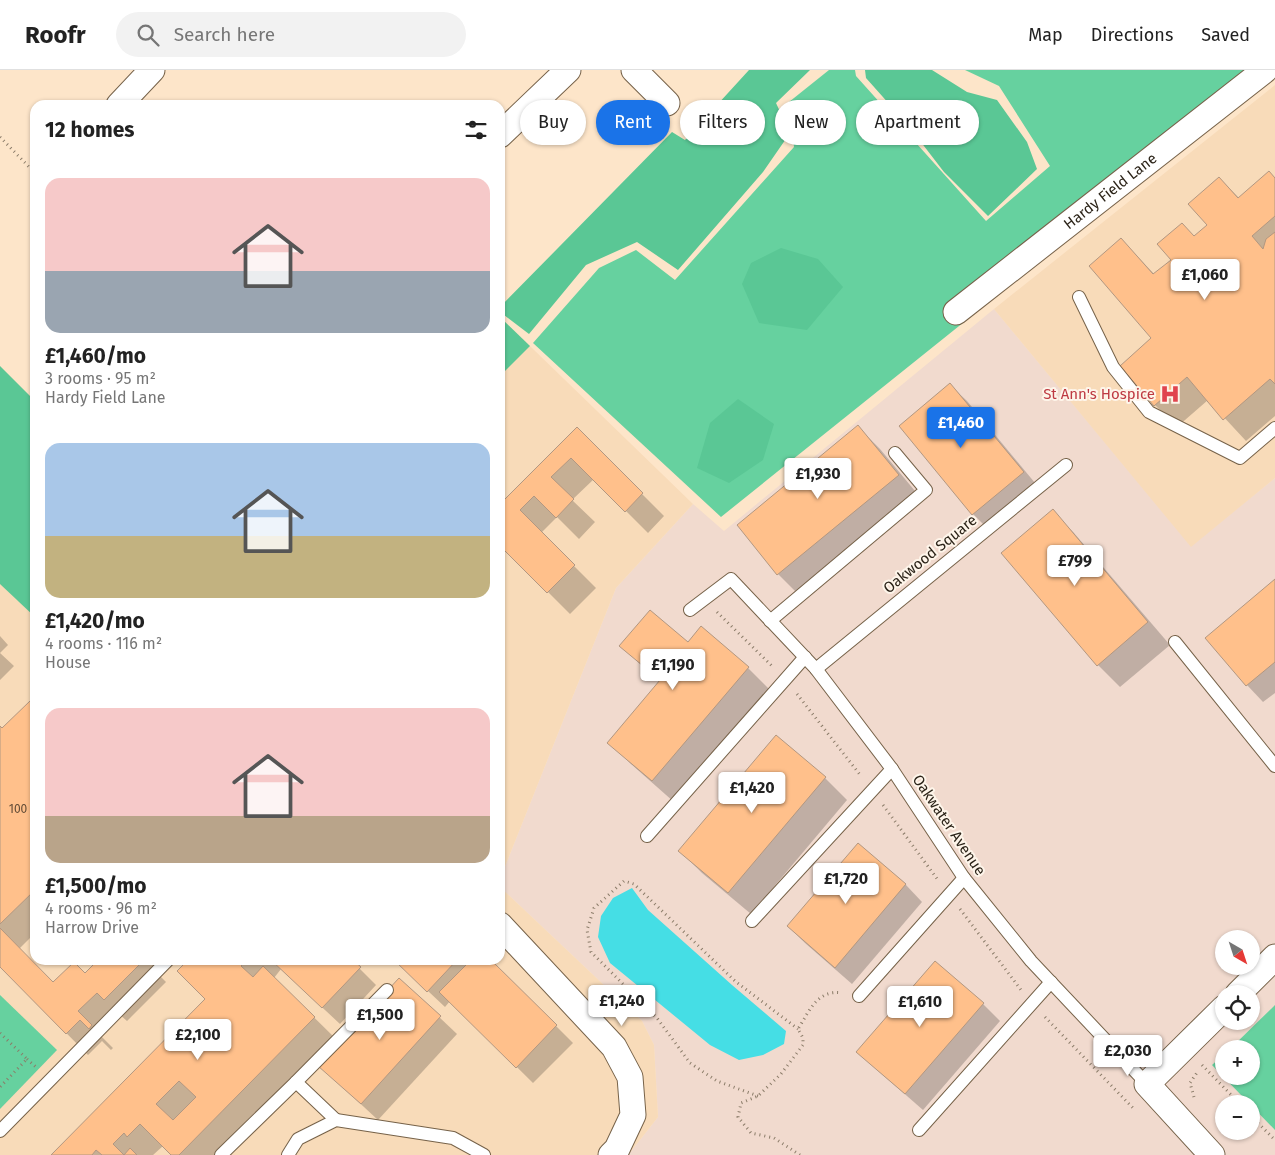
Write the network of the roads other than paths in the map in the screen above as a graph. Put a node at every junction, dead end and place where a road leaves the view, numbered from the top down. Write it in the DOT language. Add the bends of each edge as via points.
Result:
graph roads {
  1 [pos="152,70"];
  2 [pos="568,70"];
  3 [pos="634,70"];
  4 [pos="1265,70"];
  5 [pos="124,100"];
  6 [pos="664,100"];
  7 [pos="505,130"];
  8 [pos="1080,297"];
  9 [pos="956,312"];
  10 [pos="1275,428"];
  11 [pos="895,453"];
  12 [pos="1066,464"];
  13 [pos="690,610"];
  14 [pos="770,621"];
  15 [pos="1175,642"];
  16 [pos="805,658"];
  17 [pos="816,669"];
  18 [pos="1275,766"];
  19 [pos="892,770"];
  20 [pos="647,836"];
  21 [pos="964,878"];
  22 [pos="752,921"];
  23 [pos="505,930"];
  24 [pos="1275,957"];
  25 [pos="163,965"];
  26 [pos="1051,982"];
  27 [pos="1247,985"];
  28 [pos="388,990"];
  29 [pos="860,996"];
  30 [pos="1215,1017"];
  31 [pos="296,1082"];
  32 [pos="1147,1084"];
  33 [pos="336,1120"];
  34 [pos="919,1130"];
  35 [pos="0,1131"];
  36 [pos="221,1155"];
  37 [pos="288,1155"];
  38 [pos="484,1155"];
  39 [pos="611,1155"];
  40 [pos="1212,1155"];
  1 -- 5 [label="street"];
  2 -- 7 [label="street"];
  3 -- 6 [label="street"];
  4 -- 9 [label="street, Hardy Field Lane"];
  8 -- 10 [label="lane" via="1113,367 1149,412 1240,458"];
  11 -- 14 [label="lane" via="926,490"];
  12 -- 17 [label="lane, Oakwood Square"];
  13 -- 14 [label="lane, Oakwater Avenue" via="731,579"];
  14 -- 16 [label="lane, Oakwater Avenue"];
  15 -- 18 [label="lane"];
  16 -- 17 [label="lane, Oakwater Avenue"];
  16 -- 20 [label="lane"];
  17 -- 19 [label="lane, Oakwater Avenue"];
  19 -- 21 [label="lane, Oakwater Avenue"];
  19 -- 22 [label="lane"];
  21 -- 26 [label="lane, Oakwater Avenue"];
  21 -- 29 [label="lane"];
  23 -- 39 [label="street" via="614,1047 630,1078 633,1115"];
  24 -- 27 [label="street"];
  25 -- 35 [label="lane"];
  26 -- 32 [label="lane, Oakwater Avenue"];
  26 -- 34 [label="lane"];
  28 -- 31 [label="lane"];
  30 -- 32 [label="street"];
  31 -- 33 [label="lane"];
  31 -- 36 [label="lane"];
  32 -- 40 [label="street"];
  33 -- 37 [label="lane" via="298,1139"];
  33 -- 38 [label="lane" via="454,1138"];
}
